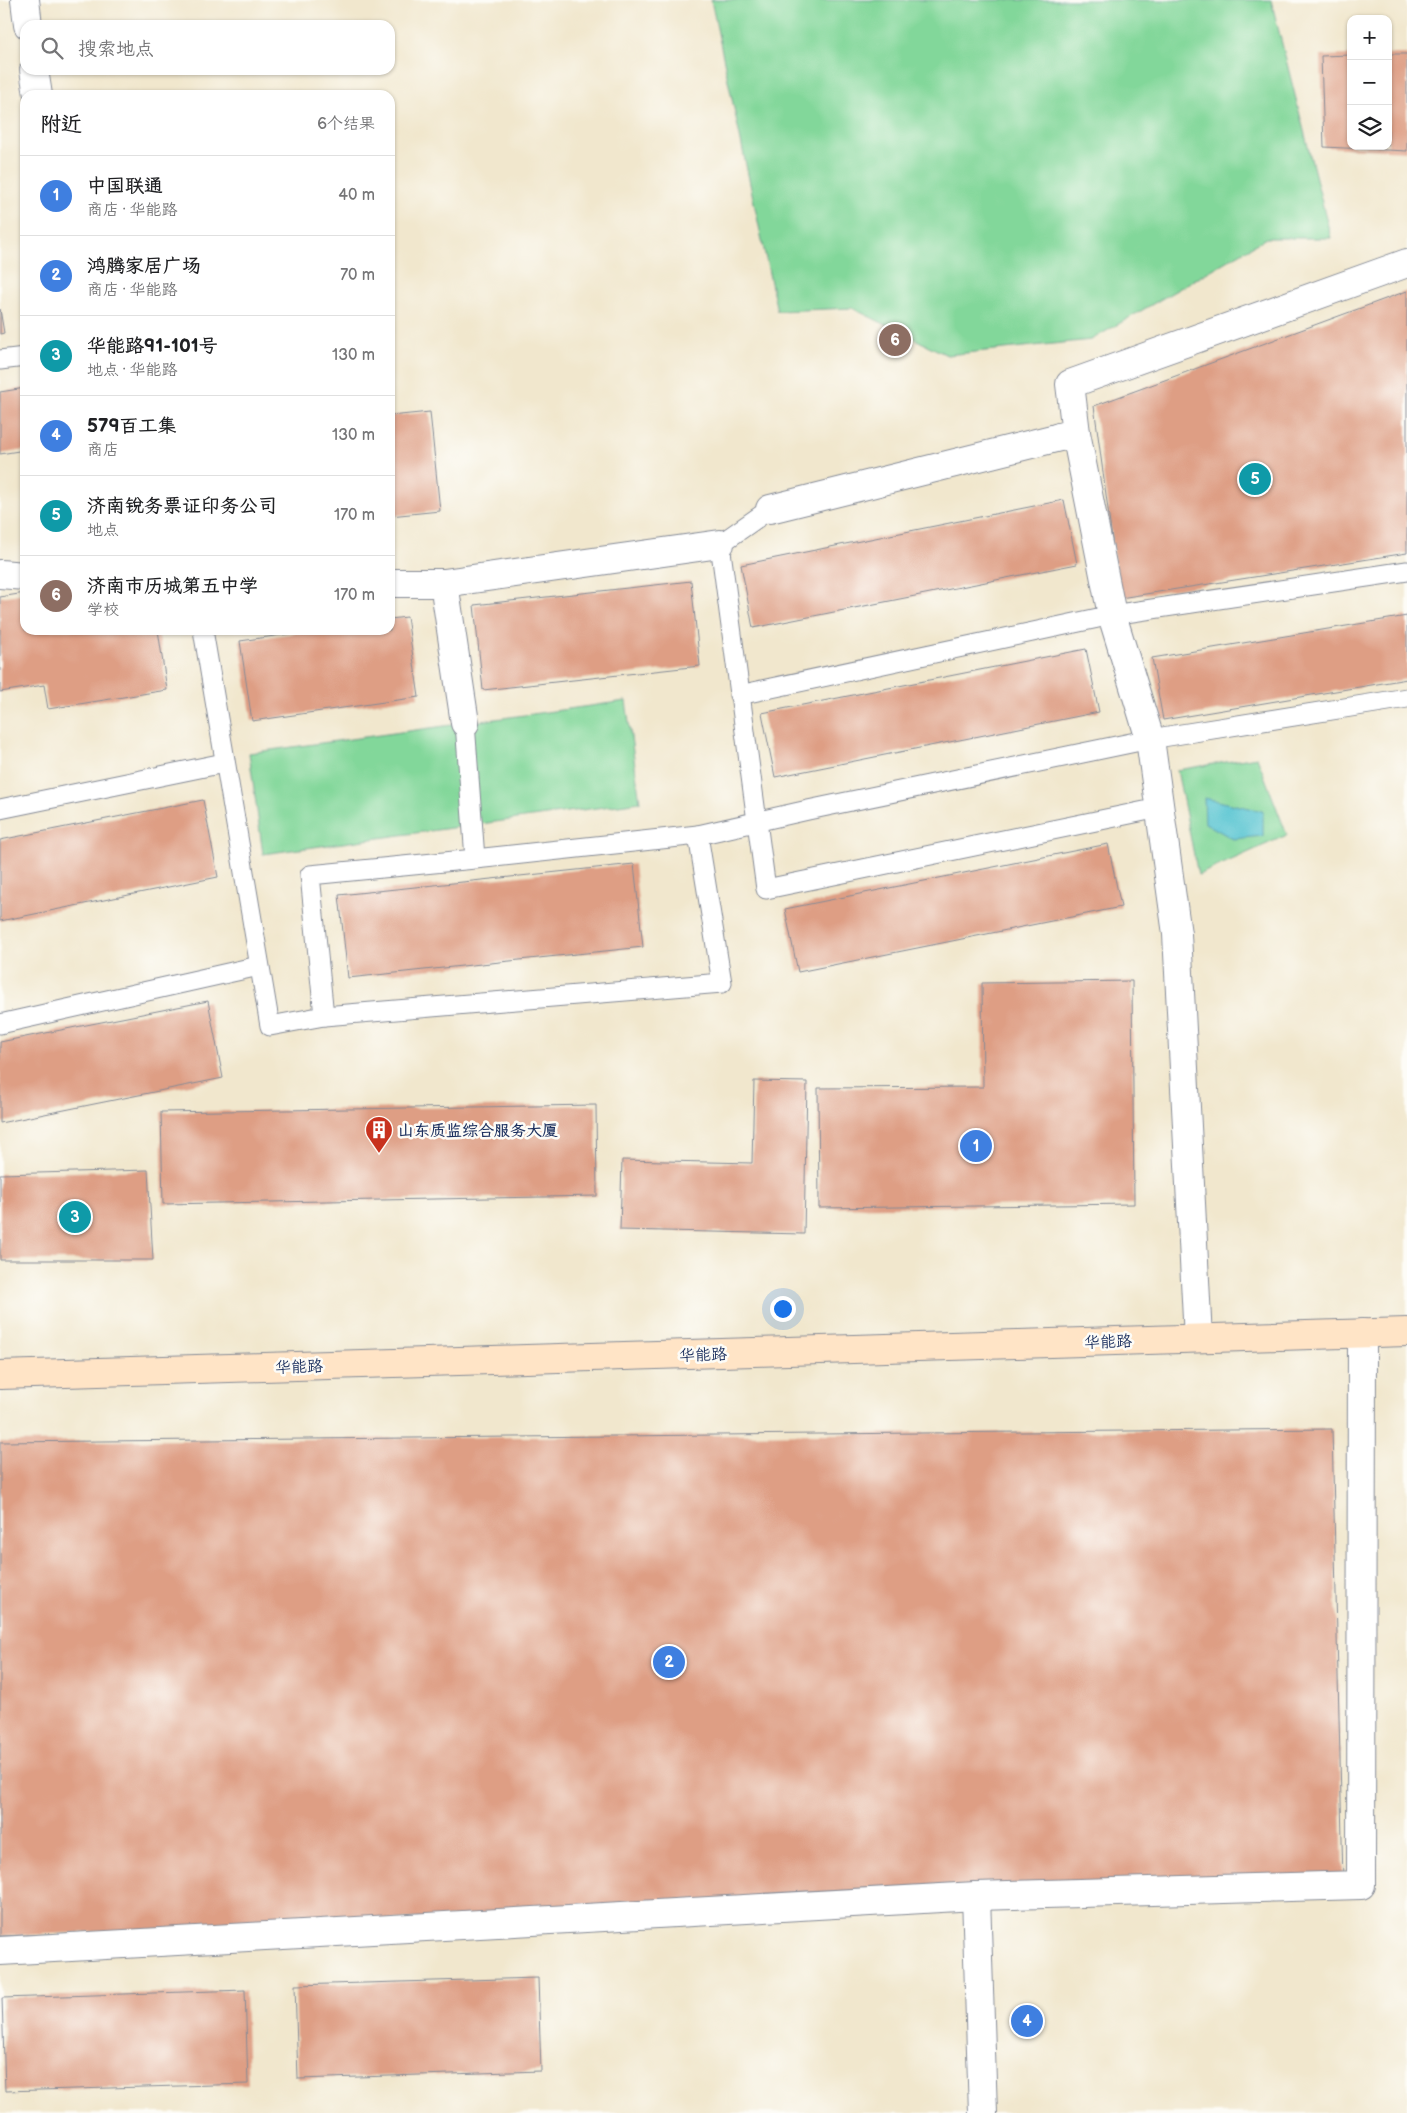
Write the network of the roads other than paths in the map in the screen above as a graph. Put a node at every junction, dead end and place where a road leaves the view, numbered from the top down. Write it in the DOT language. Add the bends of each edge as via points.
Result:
graph roads {
  1 [pos="25,0"];
  2 [pos="27,20"];
  3 [pos="35,75"];
  4 [pos="37,90"];
  5 [pos="1407,263"];
  6 [pos="20,358"];
  7 [pos="0,360"];
  8 [pos="1076,433"];
  9 [pos="770,509"];
  10 [pos="720,544"];
  11 [pos="1407,571"];
  12 [pos="0,574"];
  13 [pos="20,576"];
  14 [pos="395,583"];
  15 [pos="444,583"];
  16 [pos="1112,615"];
  17 [pos="204,635"];
  18 [pos="739,695"];
  19 [pos="1407,698"];
  20 [pos="465,724"];
  21 [pos="1150,739"];
  22 [pos="224,763"];
  23 [pos="0,808"];
  24 [pos="1159,808"];
  25 [pos="698,835"];
  26 [pos="474,859"];
  27 [pos="259,966"];
  28 [pos="324,1016"];
  29 [pos="0,1024"];
  30 [pos="1407,1332"];
  31 [pos="1362,1333"];
  32 [pos="1198,1338"];
  33 [pos="0,1375"];
  34 [pos="976,1896"];
  35 [pos="0,1951"];
  36 [pos="983,2113"];
  1 -- 2 [label="street"];
  3 -- 4 [label="street"];
  5 -- 8 [label="street" via="1070,384"];
  6 -- 7 [label="lane"];
  8 -- 9 [label="street"];
  8 -- 16 [label="street"];
  9 -- 10 [label="lane"];
  10 -- 15 [label="street"];
  10 -- 18 [label="lane"];
  11 -- 16 [label="lane"];
  12 -- 13 [label="street"];
  14 -- 15 [label="street"];
  15 -- 20 [label="street"];
  16 -- 18 [label="lane"];
  16 -- 21 [label="street"];
  17 -- 22 [label="lane"];
  18 -- 24 [label="lane" via="766,889"];
  19 -- 21 [label="lane"];
  20 -- 26 [label="lane"];
  21 -- 24 [label="street"];
  21 -- 25 [label="lane"];
  22 -- 23 [label="lane"];
  22 -- 27 [label="lane"];
  24 -- 32 [label="street" via="1177,934"];
  25 -- 26 [label="lane"];
  25 -- 28 [label="lane" via="722,983"];
  26 -- 28 [label="lane" via="310,875"];
  27 -- 28 [label="lane" via="270,1026"];
  27 -- 29 [label="lane"];
  30 -- 31 [label="street, 华能路"];
  31 -- 32 [label="street, 华能路"];
  31 -- 34 [label="street" via="1361,1885"];
  32 -- 33 [label="street, 华能路"];
  34 -- 35 [label="street"];
  34 -- 36 [label="street"];
}
